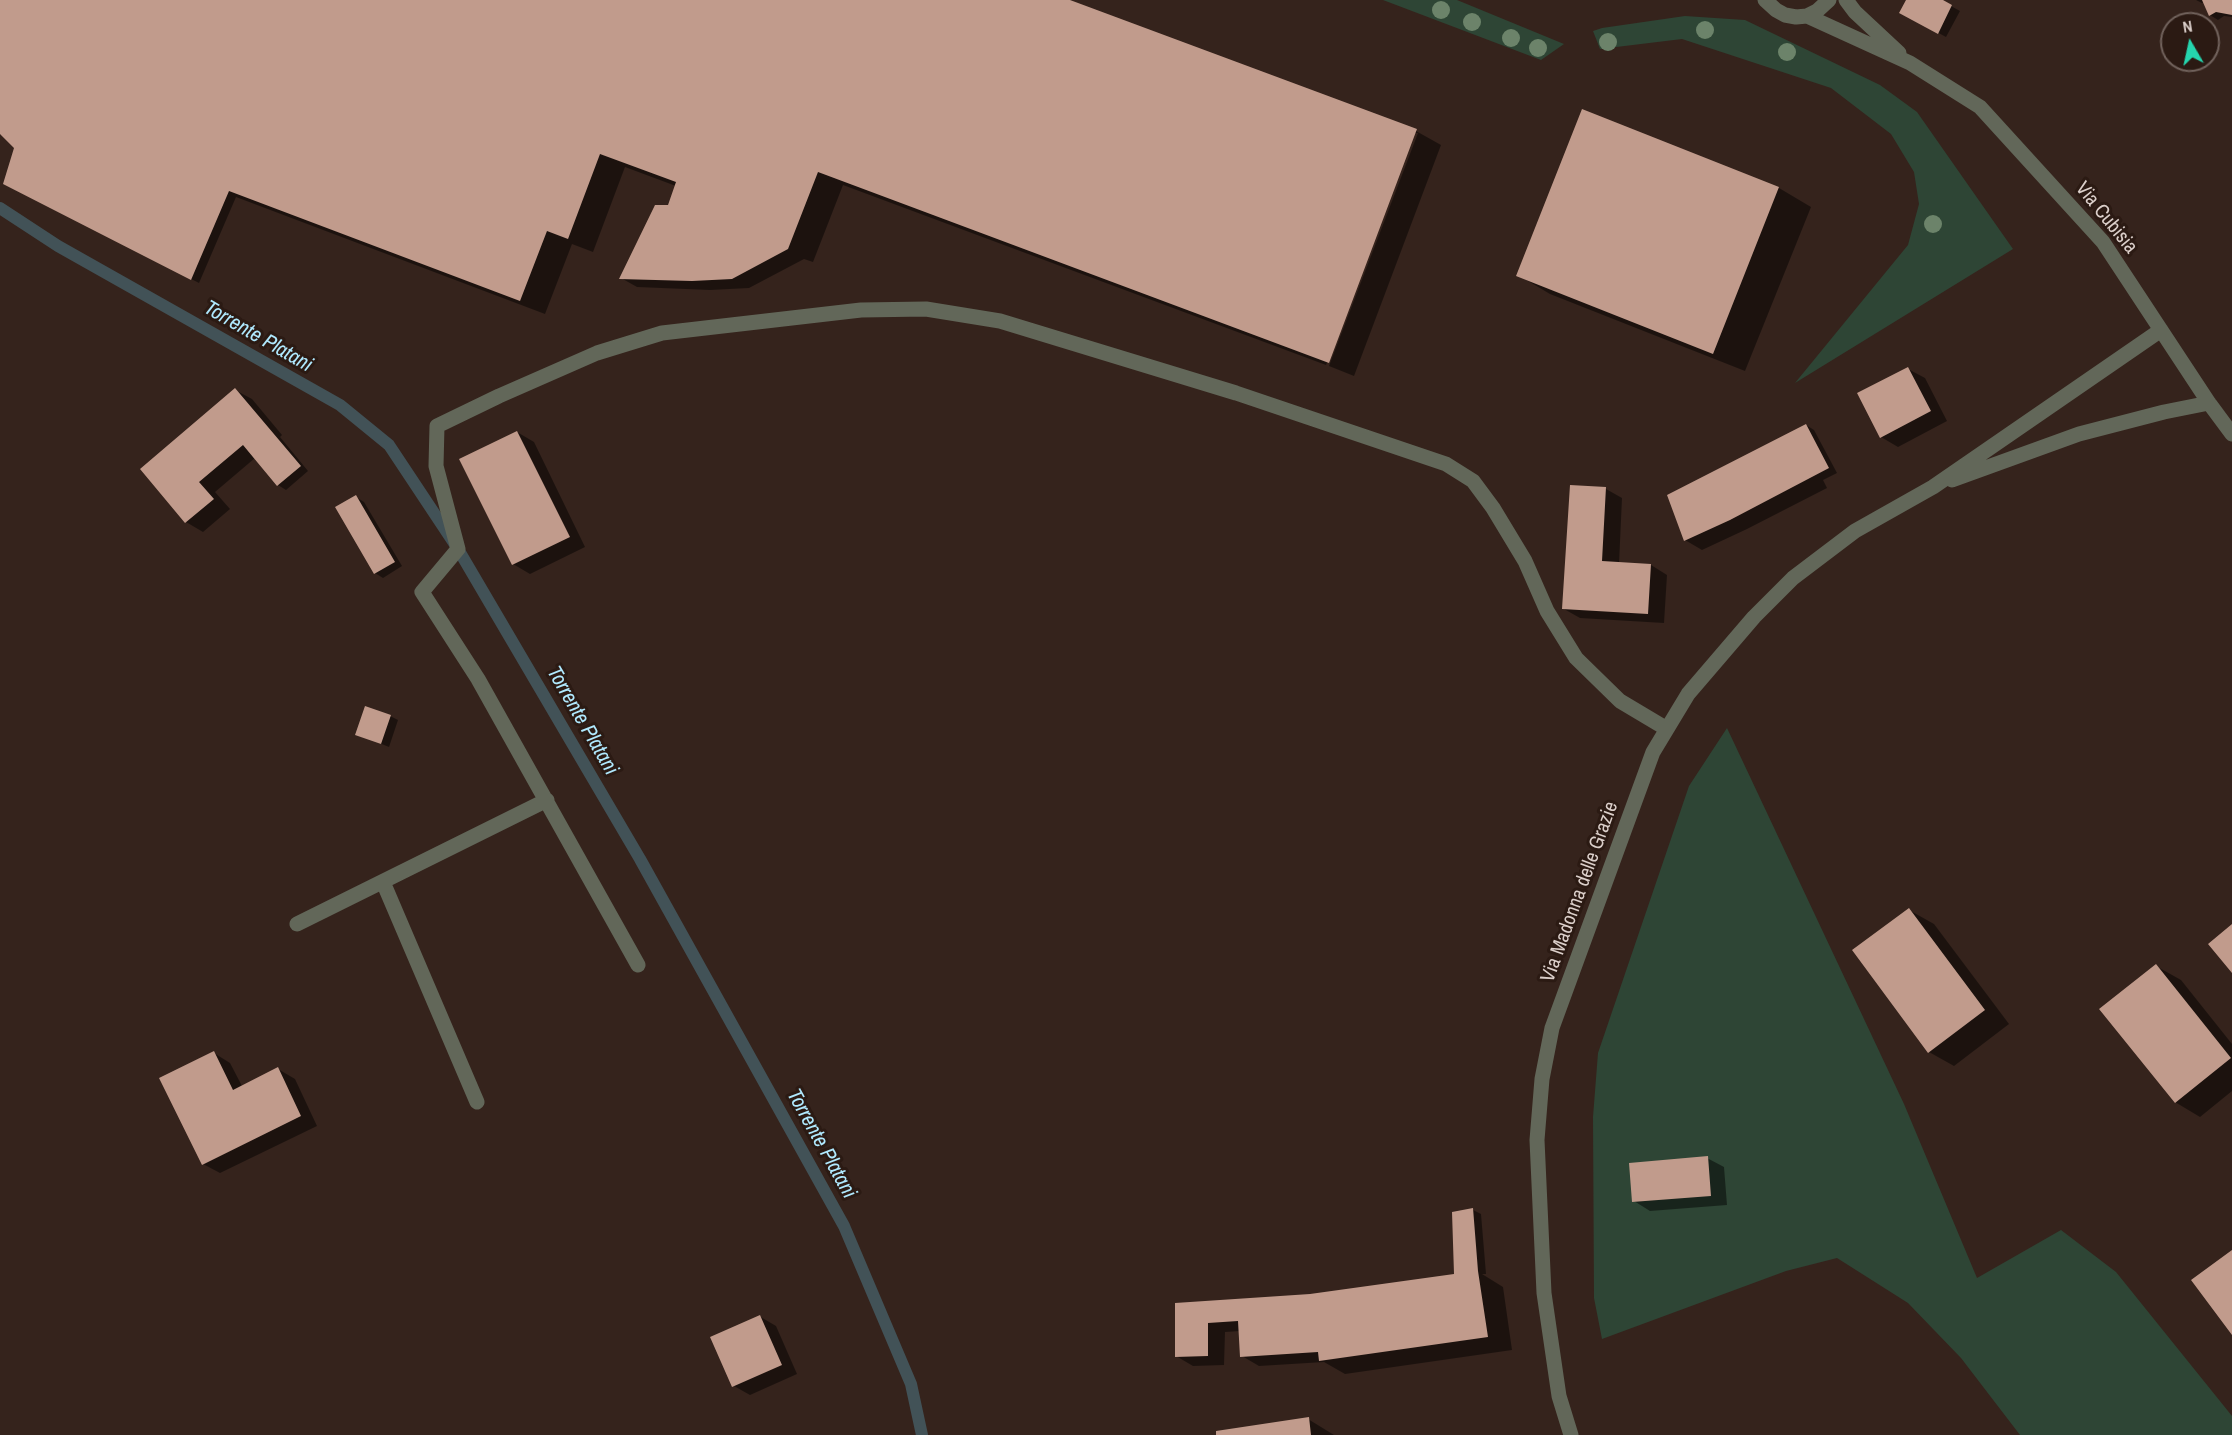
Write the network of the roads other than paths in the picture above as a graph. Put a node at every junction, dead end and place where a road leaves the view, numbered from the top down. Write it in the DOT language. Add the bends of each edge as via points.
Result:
graph roads {
  1 [pos="1829,0"];
  2 [pos="1846,0"];
  3 [pos="1763,1"];
  4 [pos="1807,16"];
  5 [pos="1910,63"];
  6 [pos="2161,330"];
  7 [pos="2209,403"];
  8 [pos="2232,434"];
  9 [pos="1933,487"];
  10 [pos="1667,729"];
  11 [pos="547,800"];
  12 [pos="382,882"];
  13 [pos="297,924"];
  14 [pos="638,965"];
  15 [pos="477,1102"];
  16 [pos="1571,1435"];
  1 -- 4 [label="street"];
  2 -- 5 [label="street"];
  3 -- 4 [label="street" via="1785,15"];
  4 -- 5 [label="street"];
  5 -- 6 [label="street, Via Cubisia" via="1980,107 2103,242"];
  6 -- 7 [label="street, Via Cubisia"];
  6 -- 9 [label="street"];
  7 -- 8 [label="street, Via Cubisia"];
  7 -- 9 [label="street" via="2079,434"];
  9 -- 10 [label="street, Via Madonna delle Grazie" via="1855,531 1792,578 1688,694"];
  10 -- 11 [label="street" via="1620,701 1576,658 1546,611 1525,561 1493,508 1473,481 1446,464 1236,393 1000,321 926,309 861,310 662,333 597,353 437,426 436,466 458,549 422,592 478,679"];
  10 -- 16 [label="street, Via Madonna delle Grazie" via="1653,752 1552,1029 1542,1079 1537,1140 1544,1293 1559,1396"];
  11 -- 12 [label="street"];
  11 -- 14 [label="street"];
  12 -- 13 [label="street"];
  12 -- 15 [label="street"];
}
